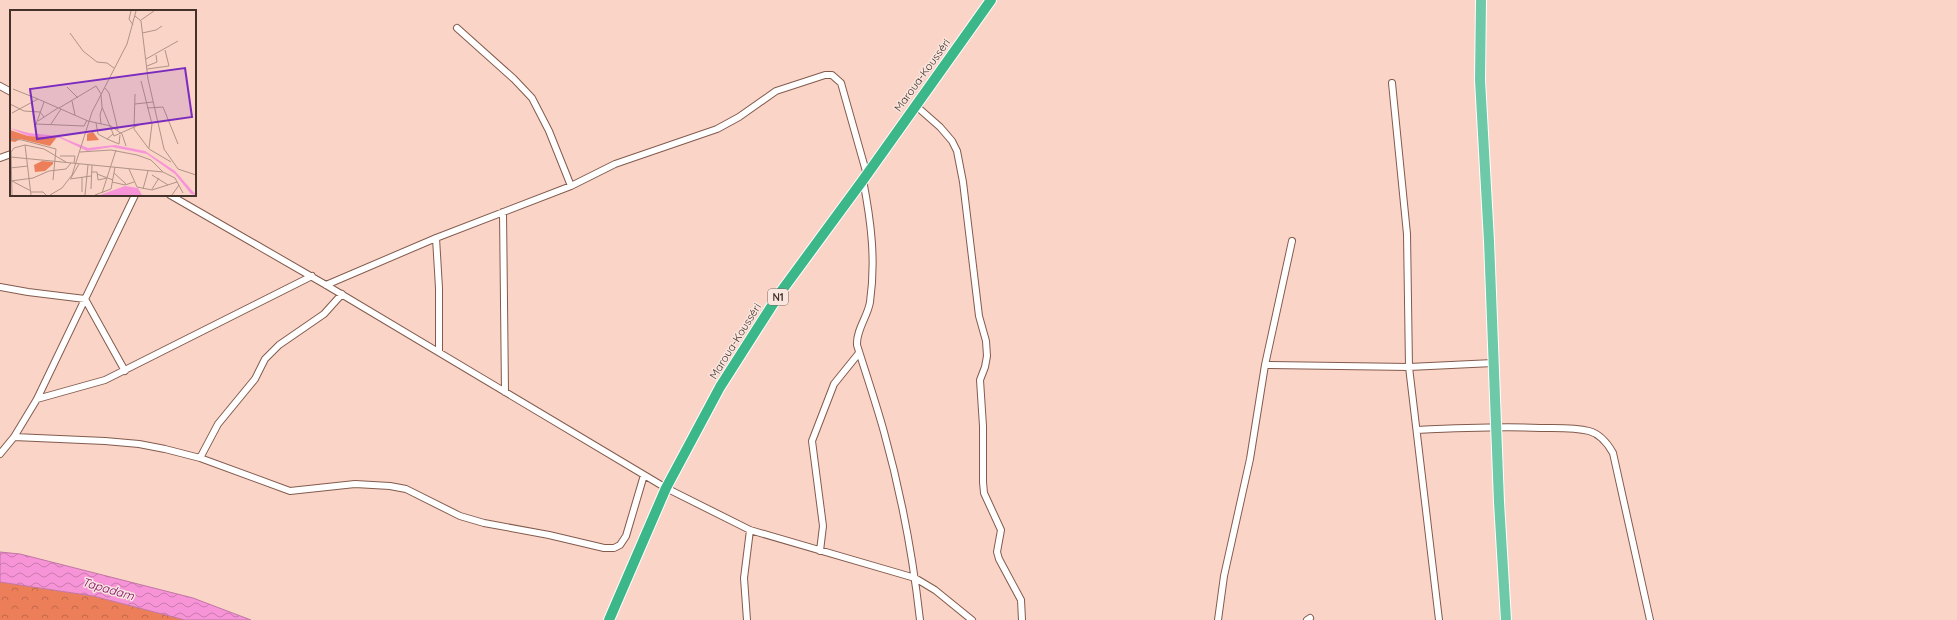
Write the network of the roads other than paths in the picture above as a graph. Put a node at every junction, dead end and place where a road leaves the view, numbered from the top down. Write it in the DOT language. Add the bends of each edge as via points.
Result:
graph roads {
  1 [pos="991,0"];
  2 [pos="1481,0"];
  3 [pos="457,28"];
  4 [pos="1392,83"];
  5 [pos="0,86"];
  6 [pos="10,91"];
  7 [pos="915,105"];
  8 [pos="10,154"];
  9 [pos="0,158"];
  10 [pos="865,177"];
  11 [pos="572,186"];
  12 [pos="136,196"];
  13 [pos="172,196"];
  14 [pos="502,212"];
  15 [pos="436,238"];
  16 [pos="1292,241"];
  17 [pos="312,276"];
  18 [pos="326,285"];
  19 [pos="0,286"];
  20 [pos="342,294"];
  21 [pos="85,299"];
  22 [pos="439,352"];
  23 [pos="860,353"];
  24 [pos="1493,363"];
  25 [pos="1265,365"];
  26 [pos="1409,367"];
  27 [pos="125,371"];
  28 [pos="505,392"];
  29 [pos="36,399"];
  30 [pos="1496,426"];
  31 [pos="1417,430"];
  32 [pos="14,437"];
  33 [pos="0,454"];
  34 [pos="200,458"];
  35 [pos="644,475"];
  36 [pos="666,488"];
  37 [pos="750,530"];
  38 [pos="820,551"];
  39 [pos="915,578"];
  40 [pos="609,620"];
  41 [pos="747,620"];
  42 [pos="920,620"];
  43 [pos="972,620"];
  44 [pos="1022,620"];
  45 [pos="1218,620"];
  46 [pos="1439,620"];
  47 [pos="1506,620"];
  48 [pos="1650,620"];
  1 -- 7 [label="highway, Maroua-Kousséri / N1"];
  2 -- 24 [label="main road" via="1480,80"];
  3 -- 11 [label="street" via="532,98"];
  4 -- 26 [label="street" via="1407,234"];
  5 -- 6 [label="street"];
  7 -- 10 [label="highway, Maroua-Kousséri / N1"];
  7 -- 44 [label="street" via="940,127 957,151 979,316 986,341 987,356 980,386 984,493 1001,530 997,552 1021,600"];
  8 -- 9 [label="street"];
  10 -- 11 [label="street" via="841,83 832,75 825,75 776,91 717,129 615,164"];
  10 -- 23 [label="street" via="874,266 870,304 857,341"];
  10 -- 36 [label="highway, Maroua-Kousséri / N1" via="776,300 720,387"];
  11 -- 14 [label="street"];
  12 -- 21 [label="street"];
  13 -- 17 [label="street"];
  14 -- 15 [label="street"];
  14 -- 28 [label="street"];
  15 -- 18 [label="street"];
  15 -- 22 [label="street"];
  16 -- 25 [label="street"];
  17 -- 18 [label="street"];
  17 -- 27 [label="street"];
  18 -- 20 [label="street"];
  19 -- 21 [label="street"];
  20 -- 22 [label="street"];
  20 -- 34 [label="street" via="324,314 279,344 265,359 255,379 218,424"];
  21 -- 27 [label="street"];
  21 -- 29 [label="street"];
  22 -- 28 [label="street"];
  23 -- 38 [label="street" via="834,384 812,441 823,526"];
  23 -- 39 [label="street" via="899,493"];
  24 -- 26 [label="street"];
  24 -- 30 [label="main road"];
  25 -- 26 [label="street"];
  25 -- 45 [label="street" via="1250,460 1224,576"];
  26 -- 31 [label="street"];
  27 -- 29 [label="street" via="105,380"];
  28 -- 35 [label="street"];
  29 -- 32 [label="street"];
  30 -- 31 [label="street"];
  30 -- 47 [label="main road"];
  30 -- 48 [label="street" via="1590,431 1609,444"];
  31 -- 46 [label="street"];
  32 -- 33 [label="street"];
  32 -- 34 [label="street" via="139,444"];
  34 -- 35 [label="street" via="290,491 355,484 406,489 460,516 604,548 620,545 626,536"];
  35 -- 36 [label="street"];
  36 -- 37 [label="street"];
  36 -- 40 [label="highway, Maroua-Kousséri / N1"];
  37 -- 38 [label="street"];
  37 -- 41 [label="street" via="744,578"];
  38 -- 39 [label="street"];
  39 -- 42 [label="street"];
  39 -- 43 [label="street" via="935,590"];
}
